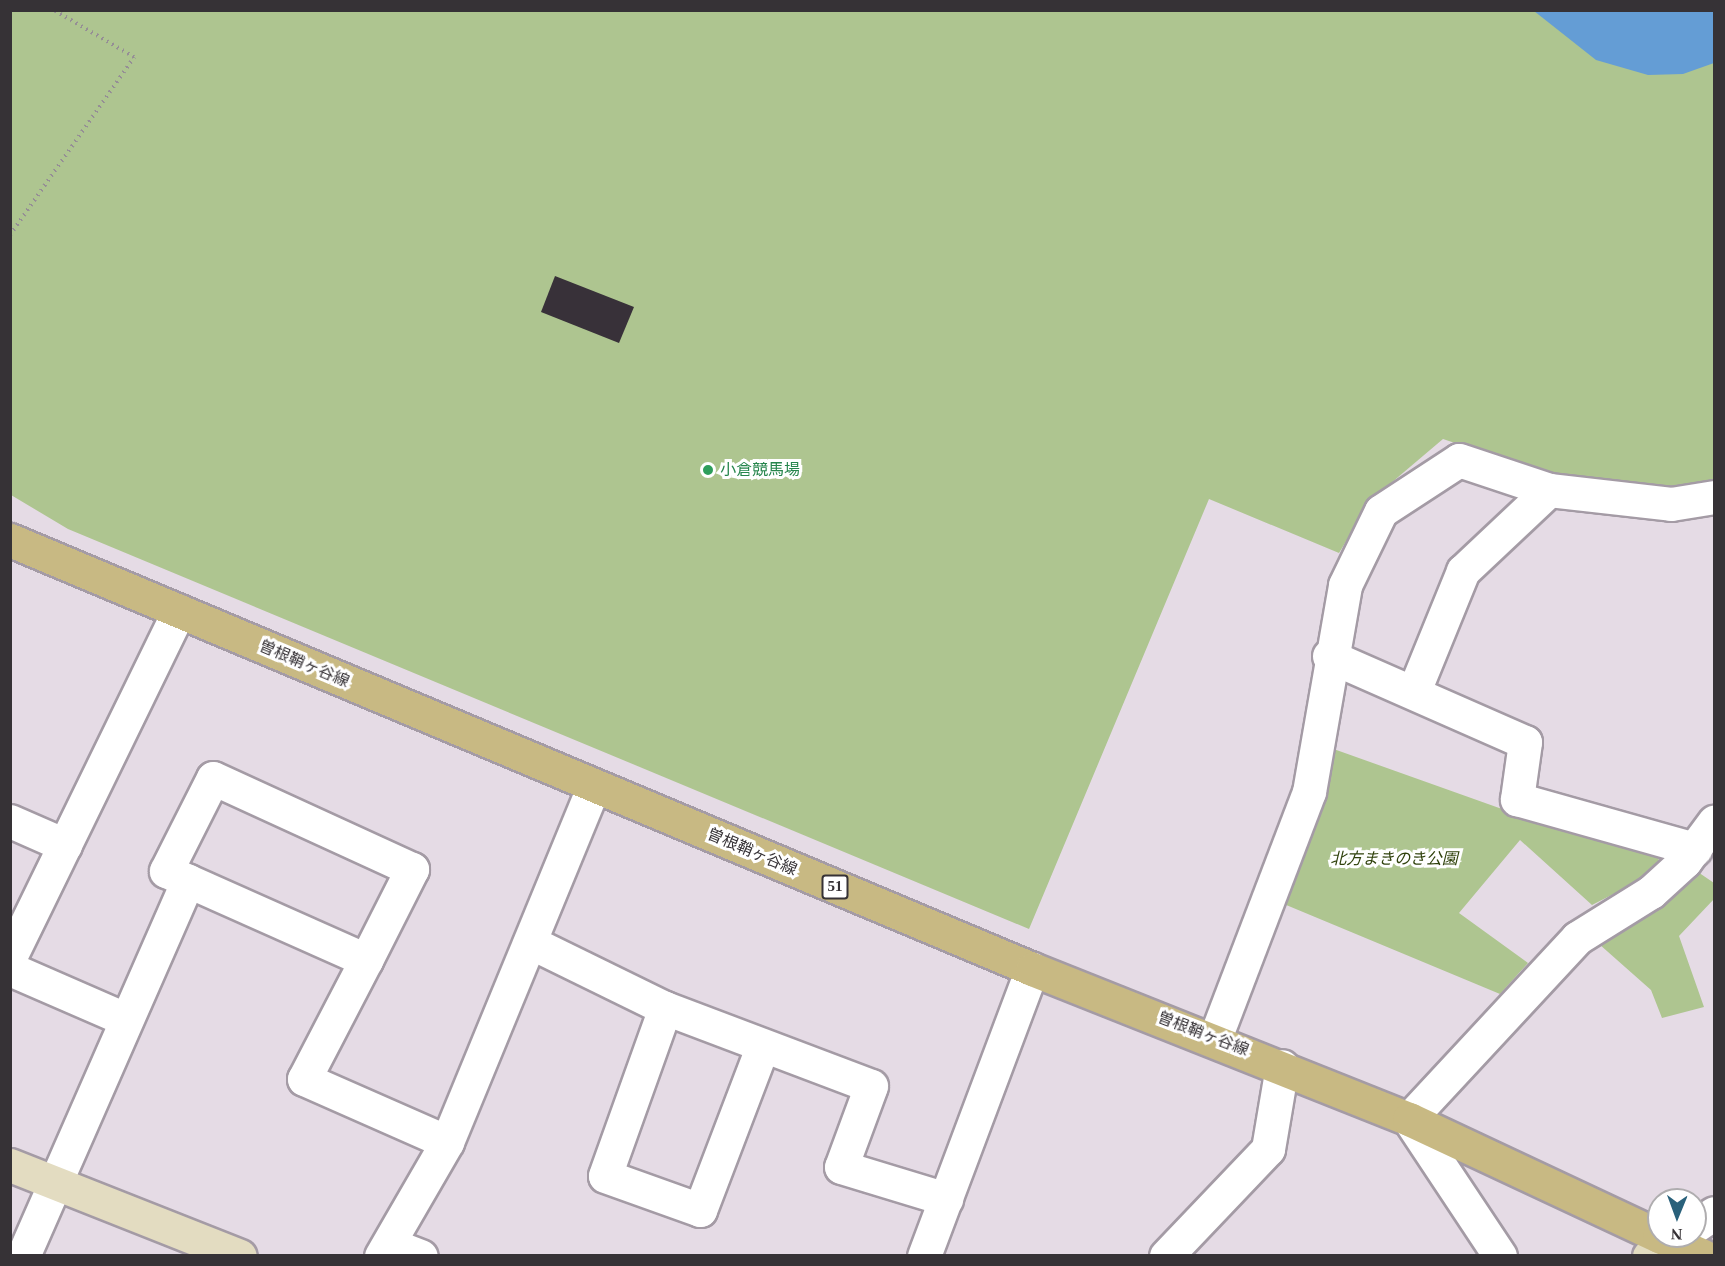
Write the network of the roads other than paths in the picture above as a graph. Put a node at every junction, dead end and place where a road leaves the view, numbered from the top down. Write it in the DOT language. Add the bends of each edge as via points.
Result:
graph roads {
  1 [pos="1549,490"];
  2 [pos="1714,497"];
  3 [pos="10,540"];
  4 [pos="179,611"];
  5 [pos="1329,656"];
  6 [pos="1414,691"];
  7 [pos="594,786"];
  8 [pos="10,821"];
  9 [pos="1714,822"];
  10 [pos="65,845"];
  11 [pos="1695,849"];
  12 [pos="188,881"];
  13 [pos="530,942"];
  14 [pos="10,957"];
  15 [pos="366,960"];
  16 [pos="10,969"];
  17 [pos="1032,969"];
  18 [pos="665,1008"];
  19 [pos="125,1019"];
  20 [pos="1215,1038"];
  21 [pos="762,1048"];
  22 [pos="1282,1065"];
  23 [pos="1409,1119"];
  24 [pos="447,1142"];
  25 [pos="10,1165"];
  26 [pos="51,1182"];
  27 [pos="946,1199"];
  28 [pos="1647,1229"];
  29 [pos="198,1248"];
  30 [pos="1687,1248"];
  31 [pos="385,1250"];
  32 [pos="1714,1251"];
  33 [pos="23,1256"];
  34 [pos="240,1256"];
  35 [pos="421,1256"];
  36 [pos="924,1256"];
  37 [pos="1166,1256"];
  38 [pos="1500,1256"];
  39 [pos="1703,1256"];
  1 -- 2 [label="street" via="1671,504"];
  1 -- 5 [label="street" via="1459,460 1381,511 1345,585"];
  1 -- 6 [label="street" via="1463,571"];
  3 -- 4 [label="main road, 曽根鞘ヶ谷線 / 51"];
  4 -- 7 [label="main road, 曽根鞘ヶ谷線 / 51"];
  4 -- 10 [label="street"];
  5 -- 6 [label="street"];
  5 -- 20 [label="street" via="1309,792"];
  6 -- 11 [label="street" via="1525,742 1517,799"];
  7 -- 13 [label="street"];
  7 -- 17 [label="main road, 曽根鞘ヶ谷線 / 51"];
  8 -- 10 [label="street"];
  9 -- 11 [label="street"];
  10 -- 14 [label="street"];
  11 -- 23 [label="street" via="1651,892 1577,938"];
  12 -- 15 [label="street"];
  12 -- 15 [label="street" via="166,871 213,777 412,869"];
  12 -- 19 [label="street"];
  13 -- 18 [label="street"];
  13 -- 24 [label="street"];
  15 -- 24 [label="street" via="304,1079"];
  16 -- 19 [label="street"];
  17 -- 20 [label="main road, 曽根鞘ヶ谷線 / 51"];
  17 -- 27 [label="street"];
  18 -- 21 [label="street"];
  18 -- 21 [label="street" via="605,1176 699,1210"];
  19 -- 26 [label="street"];
  20 -- 22 [label="main road, 曽根鞘ヶ谷線 / 51"];
  21 -- 27 [label="street" via="871,1086 841,1167"];
  22 -- 23 [label="main road, 曽根鞘ヶ谷線 / 51"];
  22 -- 37 [label="street" via="1268,1149"];
  23 -- 28 [label="main road, 曽根鞘ヶ谷線 / 51"];
  23 -- 38 [label="street"];
  24 -- 31 [label="street"];
  25 -- 26 [label="street"];
  26 -- 29 [label="street"];
  26 -- 33 [label="street"];
  27 -- 36 [label="street"];
  29 -- 34 [label="street"];
  30 -- 39 [label="main road, 曽根鞘ヶ谷線 / 51"];
  31 -- 35 [label="street"];
  32 -- 39 [label="street"];
}
